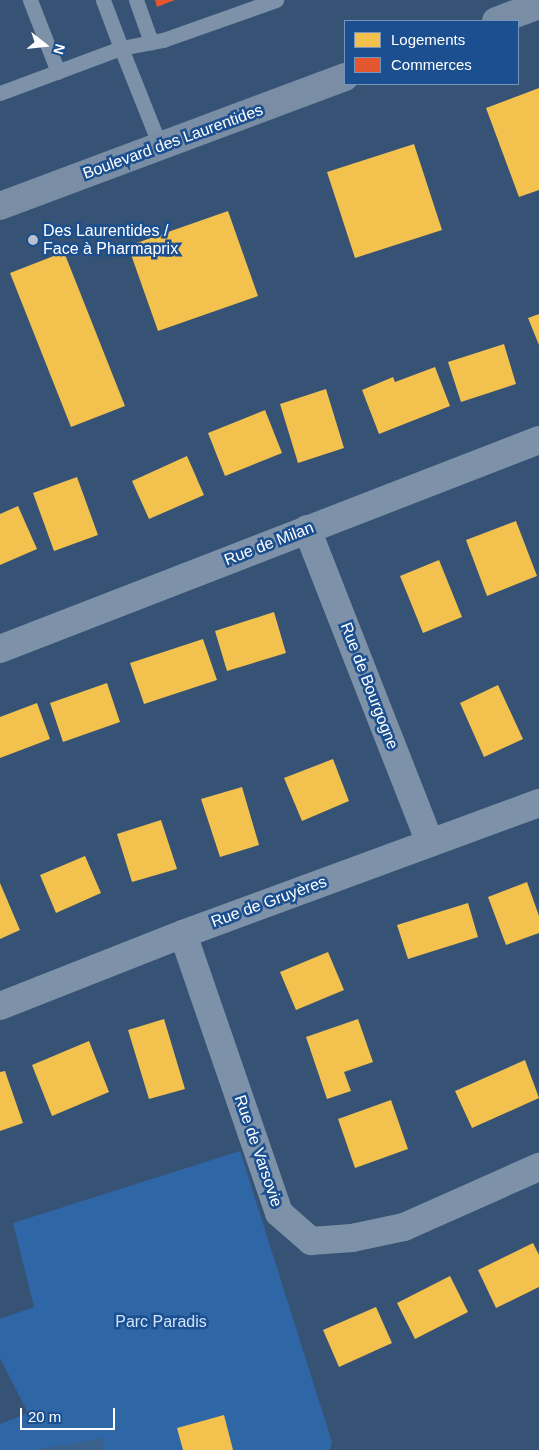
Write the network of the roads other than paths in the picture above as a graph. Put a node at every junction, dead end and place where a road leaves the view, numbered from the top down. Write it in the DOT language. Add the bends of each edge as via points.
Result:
graph roads {
  1 [pos="30,0"];
  2 [pos="103,0"];
  3 [pos="136,0"];
  4 [pos="276,0"];
  5 [pos="539,5"];
  6 [pos="499,20"];
  7 [pos="152,42"];
  8 [pos="121,48"];
  9 [pos="58,72"];
  10 [pos="344,77"];
  11 [pos="0,93"];
  12 [pos="160,146"];
  13 [pos="0,206"];
  14 [pos="539,440"];
  15 [pos="307,529"];
  16 [pos="0,649"];
  17 [pos="539,803"];
  18 [pos="430,843"];
  19 [pos="183,934"];
  20 [pos="0,1006"];
  21 [pos="539,1167"];
  1 -- 9 [label="lane"];
  2 -- 8 [label="lane"];
  3 -- 7 [label="lane"];
  4 -- 7 [label="lane"];
  5 -- 6 [label="main road"];
  7 -- 8 [label="lane"];
  8 -- 9 [label="lane"];
  8 -- 12 [label="lane"];
  9 -- 11 [label="lane"];
  10 -- 12 [label="main road, Boulevard des Laurentides"];
  12 -- 13 [label="main road, Boulevard des Laurentides"];
  14 -- 15 [label="street, Rue de Milan"];
  15 -- 16 [label="street, Rue de Milan"];
  15 -- 18 [label="street, Rue de Bourgogne"];
  17 -- 18 [label="street, Rue de Gruyères"];
  18 -- 19 [label="street, Rue de Gruyères"];
  19 -- 20 [label="street, Rue de Gruyères"];
  19 -- 21 [label="street, Rue de Varsovie" via="279,1214 311,1241 352,1238 404,1227"];
}
